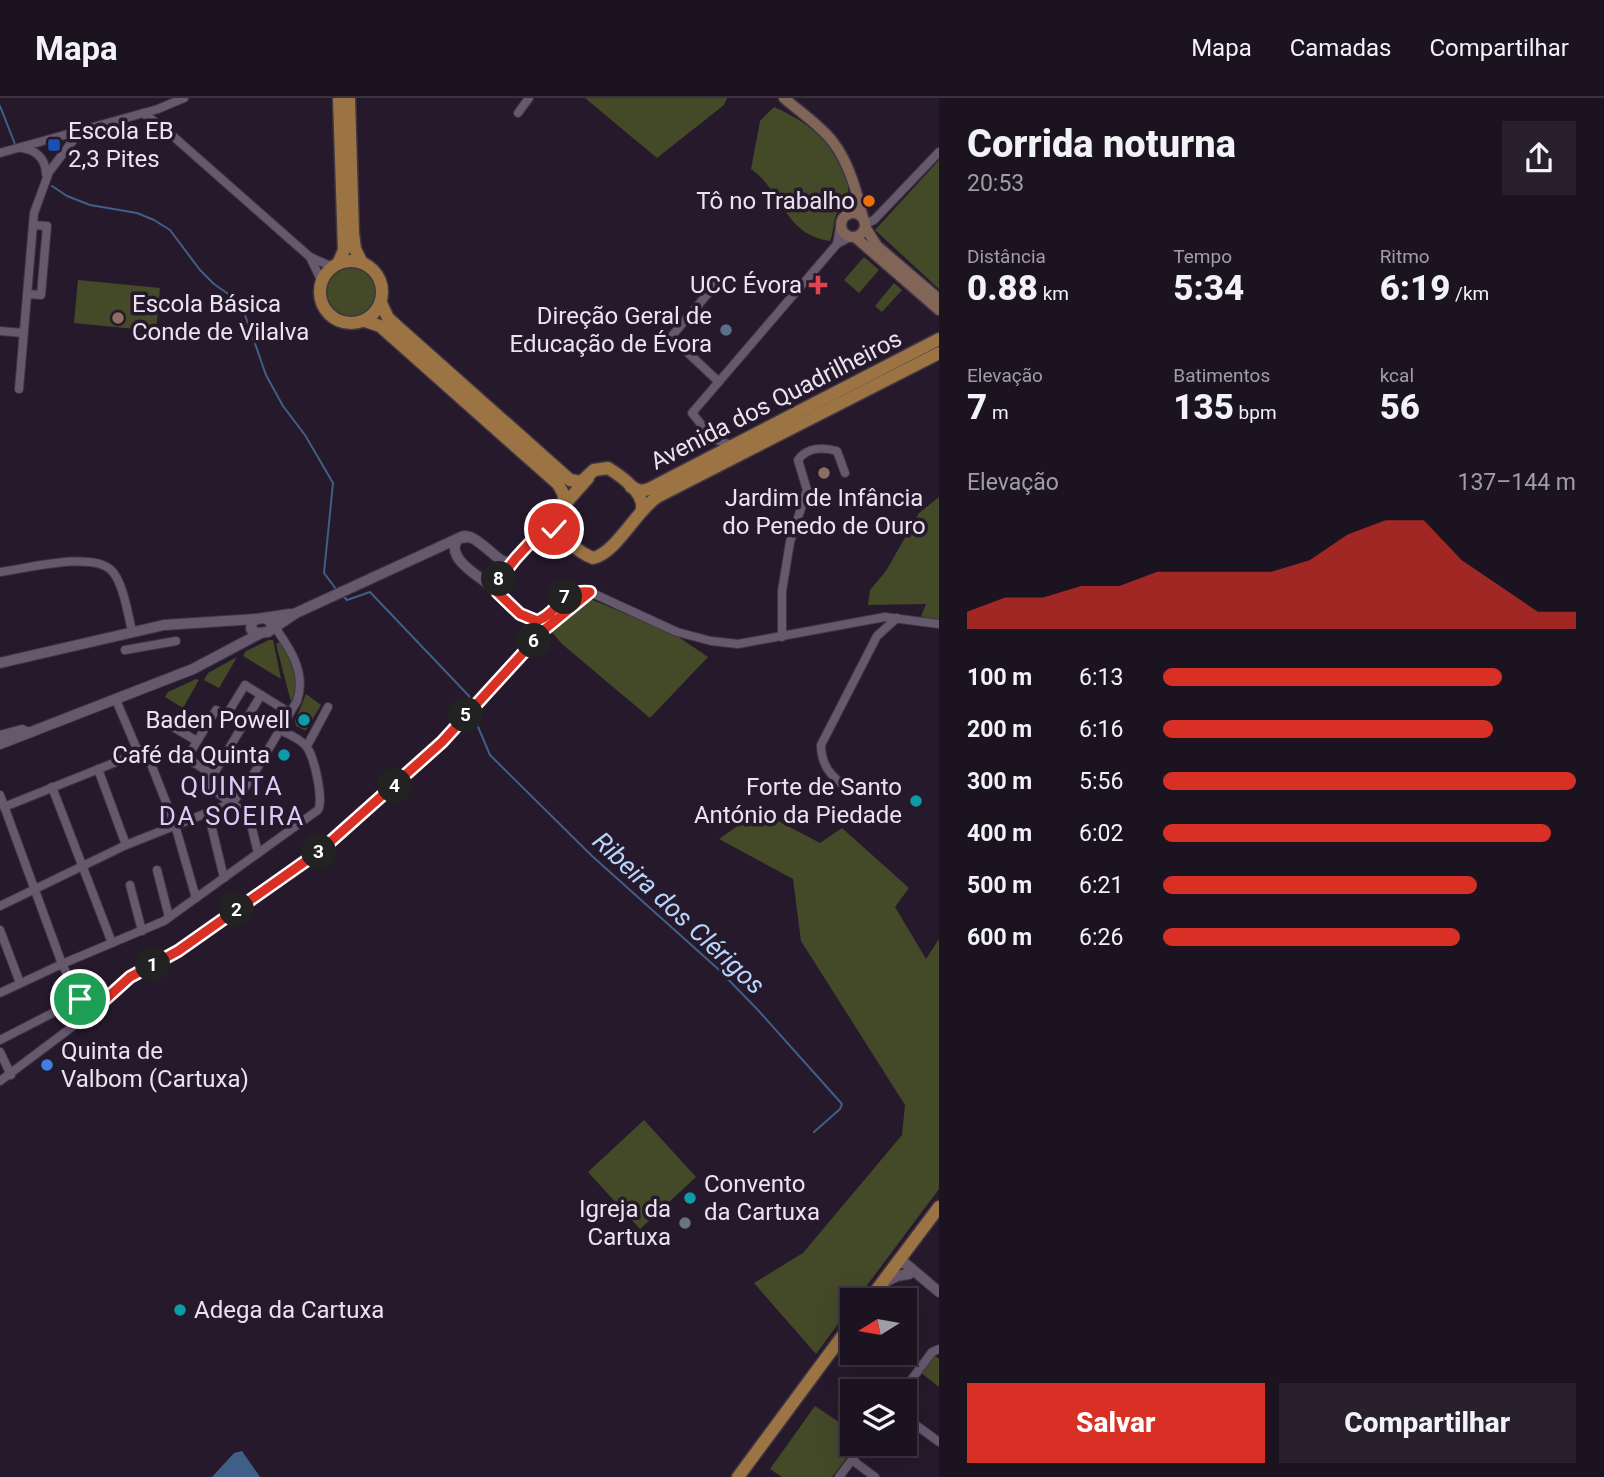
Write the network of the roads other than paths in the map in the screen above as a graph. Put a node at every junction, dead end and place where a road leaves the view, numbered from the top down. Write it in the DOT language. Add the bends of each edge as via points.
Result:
graph roads {
  1 [pos="184,98"];
  2 [pos="338,98"];
  3 [pos="349,98"];
  4 [pos="529,98"];
  5 [pos="784,98"];
  6 [pos="158,109"];
  7 [pos="143,113"];
  8 [pos="518,113"];
  9 [pos="81,130"];
  10 [pos="166,130"];
  11 [pos="21,148"];
  12 [pos="939,152"];
  13 [pos="0,153"];
  14 [pos="46,177"];
  15 [pos="855,190"];
  16 [pos="846,214"];
  17 [pos="865,223"];
  18 [pos="33,225"];
  19 [pos="841,227"];
  20 [pos="853,237"];
  21 [pos="837,244"];
  22 [pos="310,257"];
  23 [pos="362,263"];
  24 [pos="336,265"];
  25 [pos="322,282"];
  26 [pos="716,285"];
  27 [pos="27,294"];
  28 [pos="939,299"];
  29 [pos="381,303"];
  30 [pos="939,310"];
  31 [pos="365,321"];
  32 [pos="0,331"];
  33 [pos="23,333"];
  34 [pos="939,339"];
  35 [pos="939,353"];
  36 [pos="719,382"];
  37 [pos="19,389"];
  38 [pos="713,439"];
  39 [pos="734,445"];
  40 [pos="712,456"];
  41 [pos="845,473"];
  42 [pos="590,475"];
  43 [pos="631,487"];
  44 [pos="560,509"];
  45 [pos="640,512"];
  46 [pos="561,533"];
  47 [pos="538,534"];
  48 [pos="470,537"];
  49 [pos="437,549"];
  50 [pos="498,558"];
  51 [pos="516,558"];
  52 [pos="459,559"];
  53 [pos="0,572"];
  54 [pos="500,577"];
  55 [pos="482,580"];
  56 [pos="590,592"];
  57 [pos="501,597"];
  58 [pos="897,618"];
  59 [pos="863,621"];
  60 [pos="939,624"];
  61 [pos="263,626"];
  62 [pos="145,628"];
  63 [pos="132,631"];
  64 [pos="877,636"];
  65 [pos="782,637"];
  66 [pos="176,641"];
  67 [pos="149,645"];
  68 [pos="125,650"];
  69 [pos="0,663"];
  70 [pos="261,695"];
  71 [pos="116,700"];
  72 [pos="328,707"];
  73 [pos="290,713"];
  74 [pos="154,716"];
  75 [pos="281,730"];
  76 [pos="31,733"];
  77 [pos="0,735"];
  78 [pos="197,741"];
  79 [pos="0,744"];
  80 [pos="307,746"];
  81 [pos="141,752"];
  82 [pos="98,769"];
  83 [pos="213,775"];
  84 [pos="52,787"];
  85 [pos="856,792"];
  86 [pos="0,795"];
  87 [pos="232,803"];
  88 [pos="4,807"];
  89 [pos="208,812"];
  90 [pos="176,825"];
  91 [pos="126,845"];
  92 [pos="258,853"];
  93 [pos="83,866"];
  94 [pos="157,870"];
  95 [pos="225,877"];
  96 [pos="130,885"];
  97 [pos="34,890"];
  98 [pos="196,898"];
  99 [pos="0,906"];
  100 [pos="169,917"];
  101 [pos="0,930"];
  102 [pos="142,931"];
  103 [pos="112,943"];
  104 [pos="62,964"];
  105 [pos="20,983"];
  106 [pos="0,993"];
  107 [pos="80,999"];
  108 [pos="88,1015"];
  109 [pos="0,1040"];
  110 [pos="0,1052"];
  111 [pos="11,1075"];
  112 [pos="0,1082"];
  113 [pos="939,1207"];
  114 [pos="910,1245"];
  115 [pos="898,1261"];
  116 [pos="911,1272"];
  117 [pos="882,1283"];
  118 [pos="878,1288"];
  119 [pos="937,1291"];
  120 [pos="840,1339"];
  121 [pos="939,1349"];
  122 [pos="912,1379"];
  123 [pos="917,1426"];
  124 [pos="939,1442"];
  125 [pos="855,1456"];
  126 [pos="852,1460"];
  127 [pos="738,1477"];
  128 [pos="839,1477"];
  129 [pos="875,1477"];
  1 -- 6 [label="street"];
  2 -- 24 [label="main road" via="344,250"];
  3 -- 23 [label="main road" via="353,233"];
  4 -- 8 [label="street"];
  5 -- 15 [label="main road" via="832,140"];
  6 -- 7 [label="street"];
  6 -- 10 [label="street"];
  7 -- 9 [label="street"];
  7 -- 10 [label="street"];
  9 -- 11 [label="street"];
  9 -- 14 [label="street"];
  10 -- 22 [label="street"];
  11 -- 13 [label="street"];
  11 -- 14 [label="street" via="39,155"];
  12 -- 17 [label="street" via="874,220"];
  14 -- 18 [label="street"];
  15 -- 16 [label="main road"];
  15 -- 17 [label="main road"];
  16 -- 17 [label="main road" via="855,212"];
  16 -- 19 [label="main road"];
  17 -- 20 [label="main road" via="863,232"];
  17 -- 28 [label="main road" via="877,246"];
  18 -- 27 [label="street"];
  18 -- 27 [label="street" via="47,226 41,295"];
  19 -- 20 [label="main road"];
  19 -- 21 [label="street"];
  20 -- 21 [label="street"];
  20 -- 30 [label="main road"];
  21 -- 36 [label="street"];
  22 -- 24 [label="street"];
  22 -- 25 [label="street"];
  23 -- 24 [label="main road"];
  23 -- 29 [label="main road" via="380,279"];
  24 -- 25 [label="main road"];
  25 -- 31 [label="main road" via="320,294 330,316 353,324"];
  26 -- 36 [label="street" via="671,337"];
  27 -- 33 [label="street"];
  29 -- 31 [label="main road"];
  29 -- 42 [label="main road" via="398,328 570,480 581,482"];
  31 -- 44 [label="main road" via="380,326 558,484 564,495"];
  32 -- 33 [label="street"];
  33 -- 37 [label="street"];
  34 -- 39 [label="main road, Avenida dos Quadrilheiros"];
  35 -- 45 [label="main road, Avenida dos Quadrilheiros" via="657,497"];
  36 -- 38 [label="street" via="692,414"];
  38 -- 39 [label="street"];
  38 -- 40 [label="street"];
  39 -- 40 [label="main road, Avenida dos Quadrilheiros"];
  40 -- 43 [label="main road, Avenida dos Quadrilheiros" via="645,490"];
  41 -- 65 [label="street" via="837,451 823,447 798,460 807,490 790,542 782,591"];
  42 -- 43 [label="main road" via="608,468"];
  42 -- 44 [label="main road"];
  43 -- 45 [label="main road" via="643,501"];
  44 -- 46 [label="main road" via="555,523"];
  44 -- 47 [label="street"];
  45 -- 46 [label="main road" via="596,557 586,555"];
  46 -- 47 [label="street" via="547,528"];
  47 -- 51 [label="street"];
  48 -- 49 [label="street"];
  48 -- 50 [label="street"];
  48 -- 52 [label="street" via="456,544"];
  49 -- 52 [label="street" via="448,549"];
  49 -- 61 [label="street"];
  50 -- 51 [label="street" via="508,562"];
  50 -- 54 [label="street" via="503,566"];
  51 -- 54 [label="street"];
  52 -- 55 [label="street"];
  53 -- 63 [label="street" via="52,563 102,564 119,581"];
  54 -- 55 [label="street" via="491,583"];
  54 -- 57 [label="street" via="496,588"];
  55 -- 57 [label="street"];
  56 -- 57 [label="street" via="573,592 537,621 520,614"];
  56 -- 65 [label="street" via="677,632 711,641 738,644"];
  56 -- 108 [label="street" via="545,629 442,742 320,851 178,951 130,977"];
  58 -- 59 [label="street"];
  58 -- 60 [label="street"];
  58 -- 64 [label="street"];
  59 -- 64 [label="street"];
  59 -- 65 [label="street"];
  61 -- 62 [label="street" via="184,622"];
  61 -- 71 [label="street" via="193,669"];
  61 -- 73 [label="street" via="302,675 298,701"];
  62 -- 63 [label="street"];
  62 -- 67 [label="street"];
  63 -- 69 [label="street"];
  64 -- 85 [label="street" via="821,745 828,771"];
  66 -- 67 [label="street"];
  67 -- 68 [label="street"];
  70 -- 73 [label="street"];
  70 -- 78 [label="street" via="245,685 226,716 216,710"];
  70 -- 83 [label="street"];
  71 -- 76 [label="street"];
  71 -- 81 [label="street"];
  72 -- 80 [label="street"];
  73 -- 75 [label="street"];
  74 -- 78 [label="street"];
  75 -- 80 [label="street"];
  75 -- 87 [label="street"];
  76 -- 77 [label="street" via="22,729"];
  76 -- 79 [label="street"];
  78 -- 83 [label="street" via="187,758"];
  80 -- 92 [label="street" via="321,805"];
  81 -- 82 [label="street"];
  81 -- 90 [label="street" via="151,764"];
  82 -- 84 [label="street"];
  82 -- 91 [label="street"];
  83 -- 87 [label="street" via="207,785"];
  84 -- 88 [label="street"];
  84 -- 93 [label="street"];
  86 -- 88 [label="street"];
  87 -- 89 [label="street"];
  87 -- 92 [label="street" via="249,816"];
  88 -- 97 [label="street"];
  89 -- 90 [label="street"];
  89 -- 95 [label="street"];
  90 -- 91 [label="street"];
  90 -- 98 [label="street"];
  91 -- 93 [label="street"];
  92 -- 95 [label="street"];
  93 -- 97 [label="street"];
  93 -- 103 [label="street"];
  94 -- 100 [label="street"];
  95 -- 98 [label="street"];
  96 -- 102 [label="street"];
  97 -- 99 [label="street"];
  97 -- 104 [label="street"];
  98 -- 100 [label="street"];
  100 -- 102 [label="street"];
  101 -- 105 [label="street"];
  102 -- 103 [label="street"];
  103 -- 104 [label="street"];
  104 -- 105 [label="street"];
  104 -- 107 [label="street"];
  105 -- 106 [label="street"];
  107 -- 108 [label="street"];
  107 -- 109 [label="street"];
  108 -- 111 [label="street"];
  110 -- 111 [label="street"];
  111 -- 112 [label="street"];
  113 -- 114 [label="main road"];
  114 -- 115 [label="main road"];
  114 -- 116 [label="street"];
  115 -- 116 [label="street" via="903,1270"];
  115 -- 117 [label="main road"];
  116 -- 117 [label="street"];
  116 -- 119 [label="street"];
  117 -- 118 [label="main road"];
  120 -- 127 [label="main road"];
  121 -- 122 [label="street"];
  123 -- 124 [label="street"];
  125 -- 126 [label="street"];
  126 -- 128 [label="street"];
  126 -- 129 [label="street"];
}
